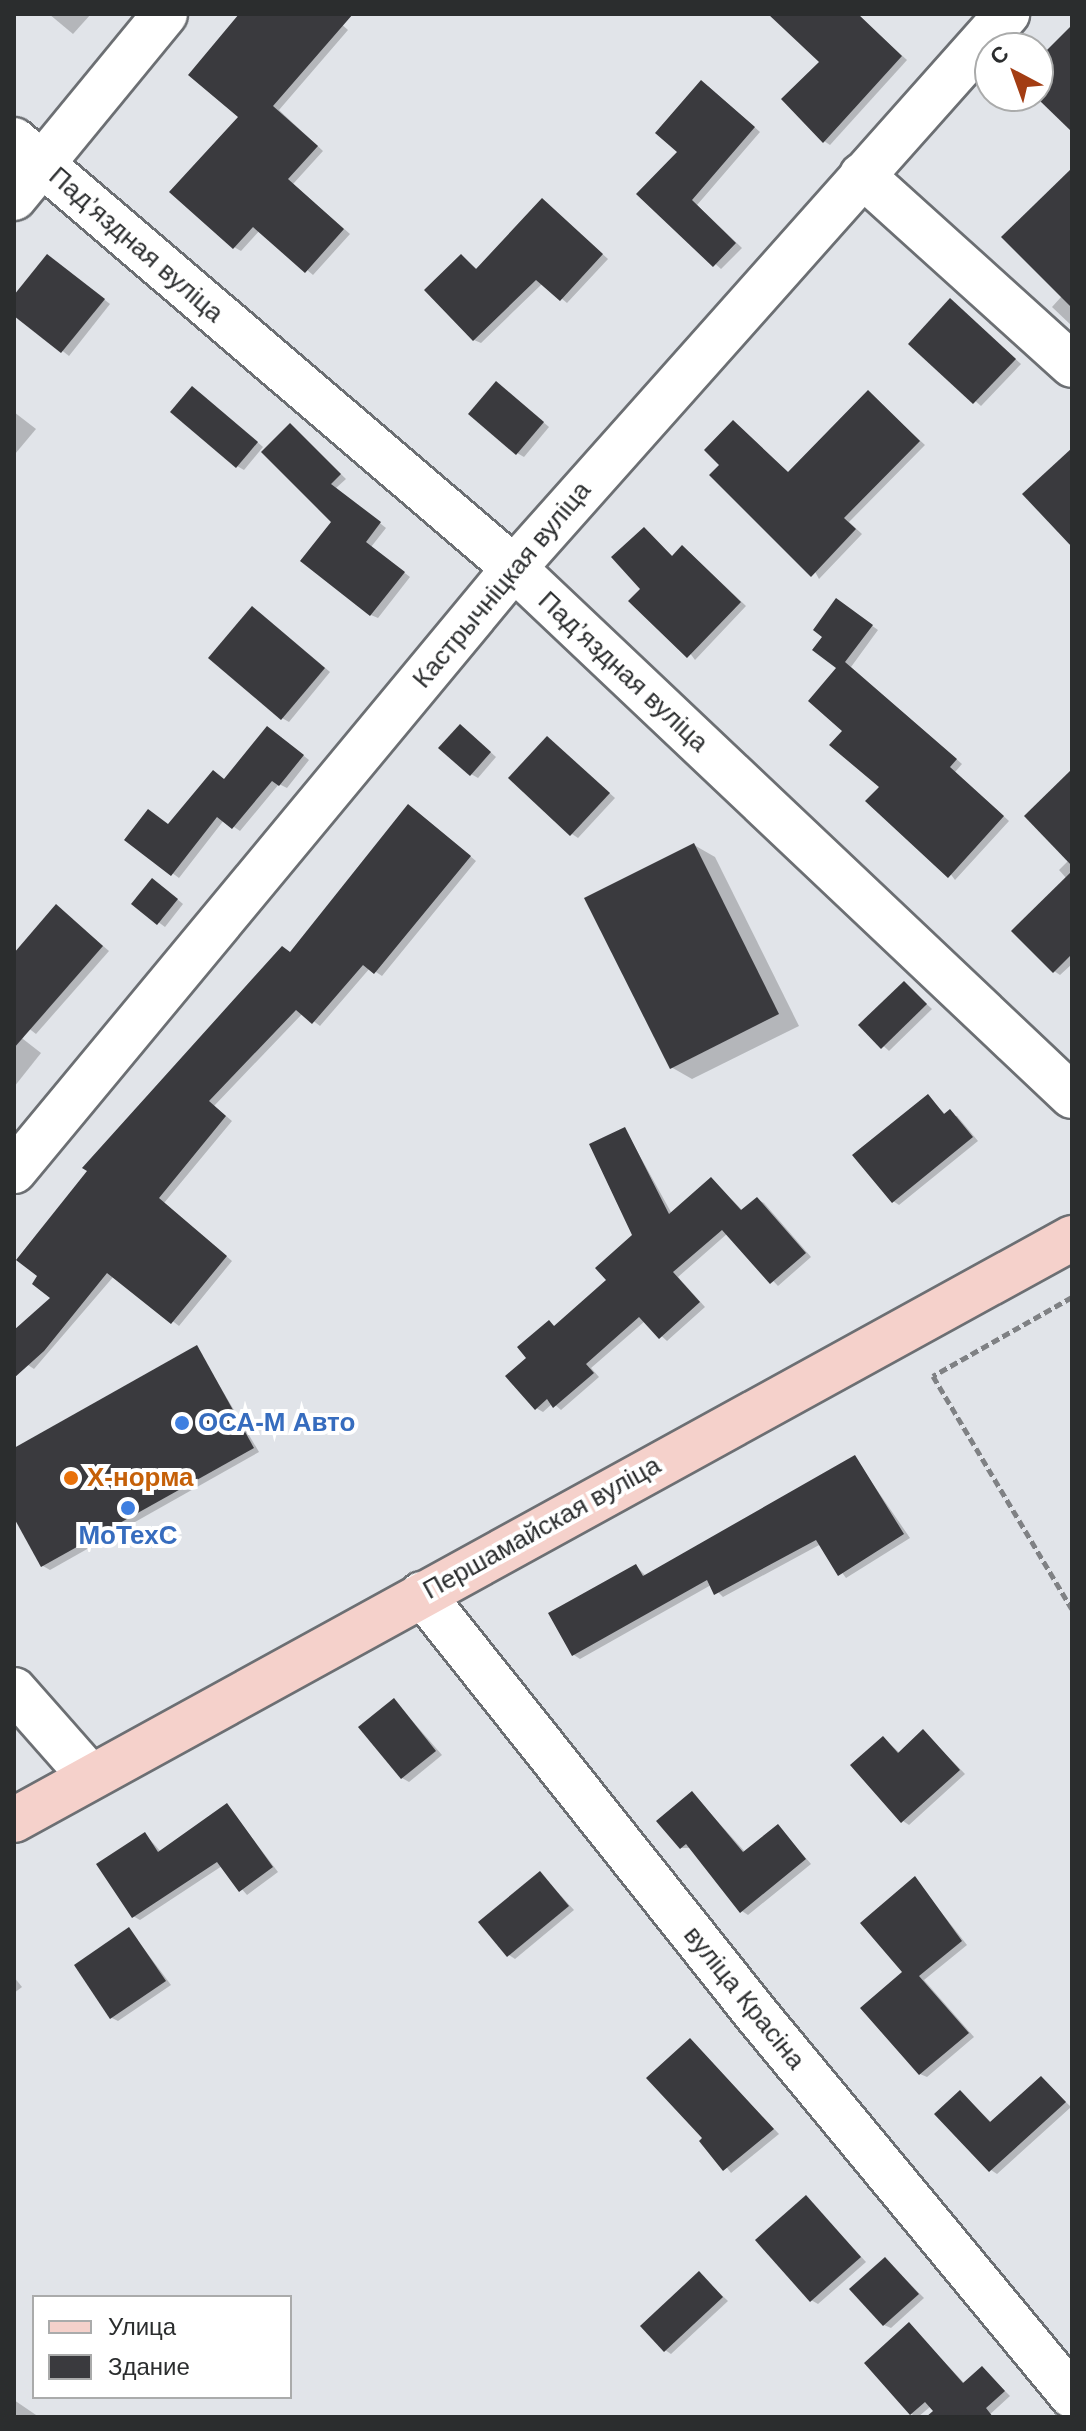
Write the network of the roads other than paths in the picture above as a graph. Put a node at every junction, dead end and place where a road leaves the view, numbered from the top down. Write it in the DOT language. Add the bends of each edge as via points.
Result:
graph roads {
  1 [pos="165,14"];
  2 [pos="1007,14"];
  3 [pos="28,152"];
  4 [pos="862,175"];
  5 [pos="14,198"];
  6 [pos="1072,365"];
  7 [pos="514,568"];
  8 [pos="1072,1096"];
  9 [pos="14,1171"];
  10 [pos="1072,1238"];
  11 [pos="422,1594"];
  12 [pos="14,1690"];
  13 [pos="89,1775"];
  14 [pos="14,1820"];
  15 [pos="1072,2396"];
  1 -- 3 [label="street"];
  2 -- 4 [label="street, Кастрычніцкая вуліца"];
  3 -- 5 [label="street"];
  3 -- 7 [label="street, Падʼяздная вуліца"];
  4 -- 6 [label="street"];
  4 -- 7 [label="street, Кастрычніцкая вуліца"];
  7 -- 8 [label="street, Падʼяздная вуліца"];
  7 -- 9 [label="street, Кастрычніцкая вуліца"];
  10 -- 11 [label="main road, Першамайская вуліца"];
  11 -- 13 [label="main road, Першамайская вуліца"];
  11 -- 15 [label="street, вуліца Красіна" via="757,2015"];
  12 -- 13 [label="street"];
  13 -- 14 [label="main road, Першамайская вуліца"];
}
